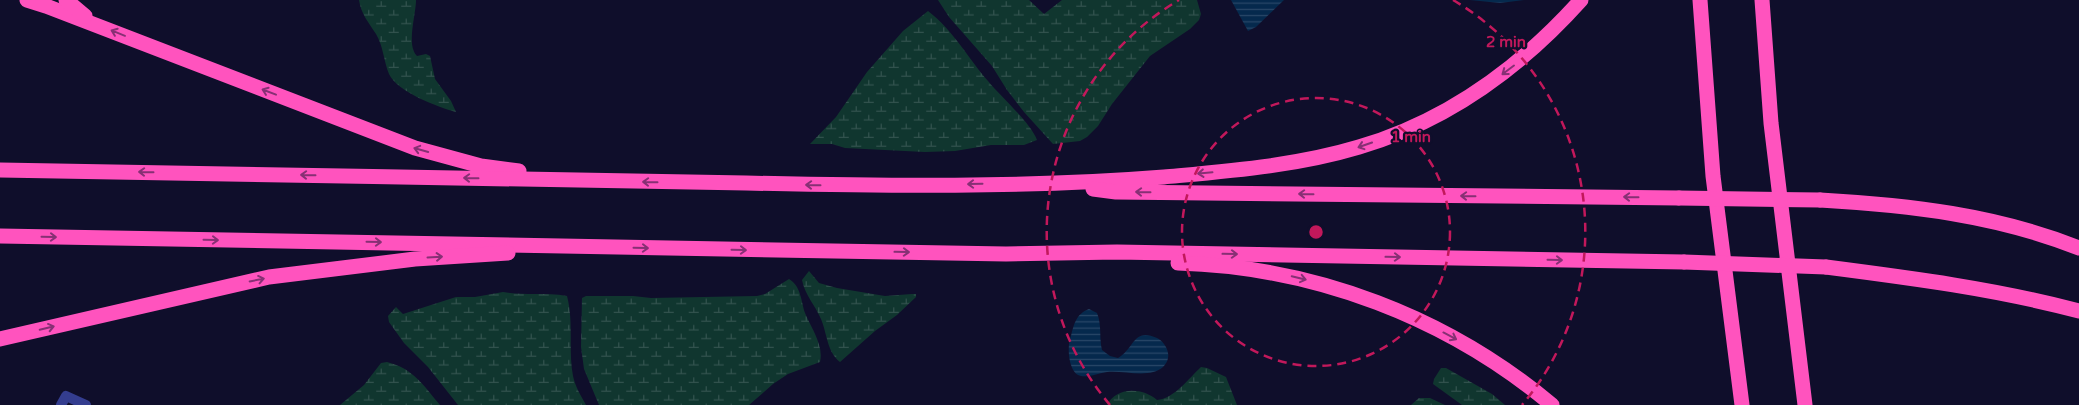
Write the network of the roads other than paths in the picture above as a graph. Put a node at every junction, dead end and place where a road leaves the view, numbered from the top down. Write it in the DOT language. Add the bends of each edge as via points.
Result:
graph roads {
  1 [pos="27,0"];
  2 [pos="66,0"];
  3 [pos="1581,0"];
  4 [pos="1700,0"];
  5 [pos="1762,0"];
  6 [pos="94,24"];
  7 [pos="0,170"];
  8 [pos="590,180"];
  9 [pos="1024,183"];
  10 [pos="0,236"];
  11 [pos="614,248"];
  12 [pos="2079,248"];
  13 [pos="1006,254"];
  14 [pos="2079,310"];
  15 [pos="0,339"];
  16 [pos="63,400"];
  17 [pos="86,405"];
  18 [pos="1552,405"];
  19 [pos="1742,405"];
  20 [pos="1805,405"];
  1 -- 6 [label="highway"];
  2 -- 6 [label="highway"];
  3 -- 9 [label="highway, one-way" via="1534,48 1468,98 1413,127 1357,148 1217,172"];
  4 -- 19 [label="highway" via="1713,176"];
  5 -- 20 [label="highway" via="1773,142"];
  8 -- 6 [label="highway, one-way" via="481,166 415,148"];
  8 -- 7 [label="highway, one-way"];
  9 -- 8 [label="highway, one-way" via="875,186"];
  12 -- 9 [label="highway, one-way, bridge" via="2031,231 1972,216 1904,206 1820,200 1116,192"];
  10 -- 11 [label="highway, one-way"];
  11 -- 13 [label="highway, one-way"];
  15 -- 11 [label="highway, one-way" via="228,285 302,272 415,258"];
  13 -- 14 [label="highway, one-way, bridge" via="1117,252 1826,267 1976,288"];
  13 -- 18 [label="highway, one-way" via="1243,267 1334,287 1399,311 1460,341"];
  16 -- 17 [label="street"];
}
